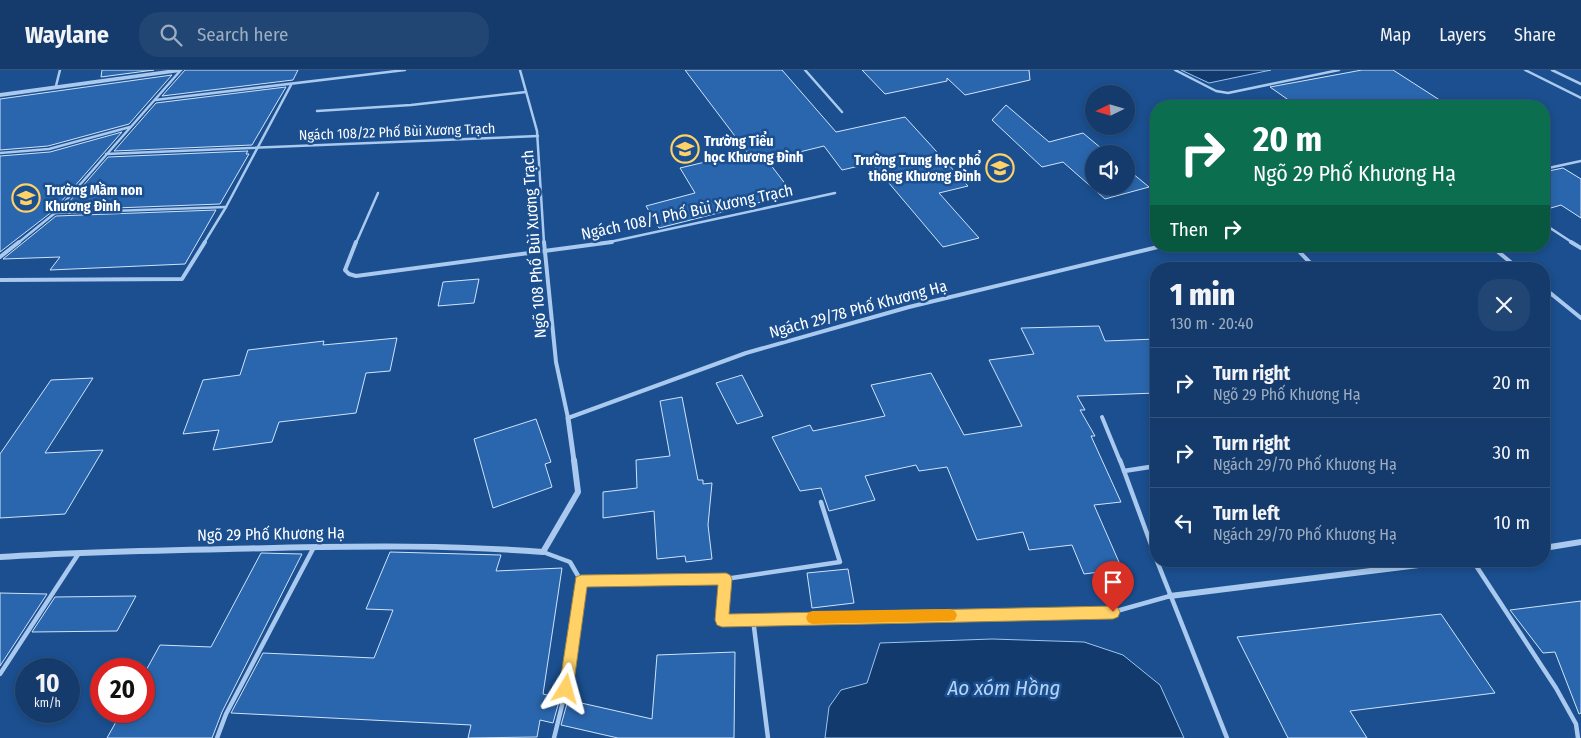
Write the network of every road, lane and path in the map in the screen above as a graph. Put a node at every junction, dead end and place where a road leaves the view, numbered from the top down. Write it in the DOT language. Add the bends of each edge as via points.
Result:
graph roads {
  1 [pos="60,70"];
  2 [pos="180,70"];
  3 [pos="405,70"];
  4 [pos="520,70"];
  5 [pos="805,70"];
  6 [pos="1175,70"];
  7 [pos="1339,70"];
  8 [pos="1534,70"];
  9 [pos="1552,70"];
  10 [pos="1527,71"];
  11 [pos="1581,84"];
  12 [pos="291,85"];
  13 [pos="56,86"];
  14 [pos="526,92"];
  15 [pos="0,95"];
  16 [pos="1581,98"];
  17 [pos="155,100"];
  18 [pos="317,111"];
  19 [pos="842,112"];
  20 [pos="132,126"];
  21 [pos="538,136"];
  22 [pos="256,148"];
  23 [pos="0,154"];
  24 [pos="106,154"];
  25 [pos="1581,161"];
  26 [pos="1550,168"];
  27 [pos="378,193"];
  28 [pos="834,194"];
  29 [pos="226,207"];
  30 [pos="55,213"];
  31 [pos="1550,228"];
  32 [pos="1581,248"];
  33 [pos="1150,249"];
  34 [pos="545,252"];
  35 [pos="1300,252"];
  36 [pos="1498,252"];
  37 [pos="0,257"];
  38 [pos="1309,262"];
  39 [pos="1510,262"];
  40 [pos="0,280"];
  41 [pos="1550,293"];
  42 [pos="1581,318"];
  43 [pos="1102,417"];
  44 [pos="568,418"];
  45 [pos="1150,467"];
  46 [pos="1124,471"];
  47 [pos="820,502"];
  48 [pos="1150,541"];
  49 [pos="1581,542"];
  50 [pos="314,547"];
  51 [pos="1550,547"];
  52 [pos="80,551"];
  53 [pos="543,552"];
  54 [pos="0,557"];
  55 [pos="1160,567"];
  56 [pos="1404,567"];
  57 [pos="1477,567"];
  58 [pos="726,579"];
  59 [pos="581,581"];
  60 [pos="1170,596"];
  61 [pos="753,619"];
  62 [pos="0,674"];
  63 [pos="217,738"];
  64 [pos="554,738"];
  65 [pos="768,738"];
  66 [pos="1227,738"];
  67 [pos="1578,738"];
  1 -- 13 [label="lane"];
  2 -- 13 [label="street"];
  2 -- 17 [label="lane"];
  3 -- 12 [label="lane"];
  4 -- 14 [label="lane, Ngõ 108 Phố Bùi Xương Trạch"];
  5 -- 19 [label="lane"];
  6 -- 7 [label="lane" via="1216,91 1228,93"];
  8 -- 10 [label="lane"];
  9 -- 11 [label="lane"];
  10 -- 16 [label="lane"];
  12 -- 17 [label="lane"];
  12 -- 22 [label="lane"];
  13 -- 15 [label="street"];
  14 -- 18 [label="lane" via="411,105"];
  14 -- 21 [label="lane, Ngõ 108 Phố Bùi Xương Trạch"];
  17 -- 20 [label="lane"];
  20 -- 23 [label="lane" via="48,148"];
  20 -- 24 [label="lane"];
  21 -- 22 [label="lane, Ngách 108/22 Phố Bùi Xương Trạch"];
  21 -- 34 [label="lane, Ngõ 108 Phố Bùi Xương Trạch"];
  22 -- 24 [label="lane, Ngách 108/22 Phố Bùi Xương Trạch"];
  22 -- 29 [label="lane"];
  24 -- 30 [label="lane"];
  25 -- 26 [label="lane"];
  27 -- 34 [label="lane, Ngách 108/1 Phố Bùi Xương Trạch" via="347,262 349,274 356,276"];
  28 -- 34 [label="lane, Ngách 108/1 Phố Bùi Xương Trạch" via="627,239"];
  29 -- 30 [label="lane"];
  29 -- 40 [label="lane" via="182,279"];
  30 -- 37 [label="lane"];
  31 -- 32 [label="lane"];
  33 -- 44 [label="lane, Ngách 29/78 Phố Khương Hạ" via="909,307 746,353"];
  34 -- 44 [label="lane, Ngõ 108 Phố Bùi Xương Trạch" via="556,362"];
  35 -- 38 [label="lane"];
  36 -- 39 [label="lane"];
  41 -- 42 [label="lane"];
  43 -- 46 [label="lane"];
  44 -- 53 [label="street" via="578,492"];
  45 -- 46 [label="lane"];
  46 -- 48 [label="lane"];
  47 -- 58 [label="lane" via="840,562"];
  49 -- 51 [label="street"];
  50 -- 52 [label="street, Ngõ 29 Phố Khương Hạ"];
  50 -- 53 [label="street, Ngõ 29 Phố Khương Hạ" via="484,547"];
  50 -- 63 [label="lane" via="226,714"];
  52 -- 54 [label="street, Ngõ 29 Phố Khương Hạ"];
  52 -- 62 [label="lane"];
  53 -- 59 [label="lane, Ngõ 29 Phố Khương Hạ" via="570,562"];
  55 -- 60 [label="lane"];
  56 -- 60 [label="street"];
  57 -- 67 [label="lane" via="1556,688 1576,724"];
  58 -- 59 [label="lane"];
  58 -- 61 [label="lane" via="722,620"];
  59 -- 64 [label="lane" via="566,689"];
  60 -- 61 [label="lane" via="1113,612"];
  60 -- 66 [label="lane"];
  61 -- 65 [label="lane"];
}
